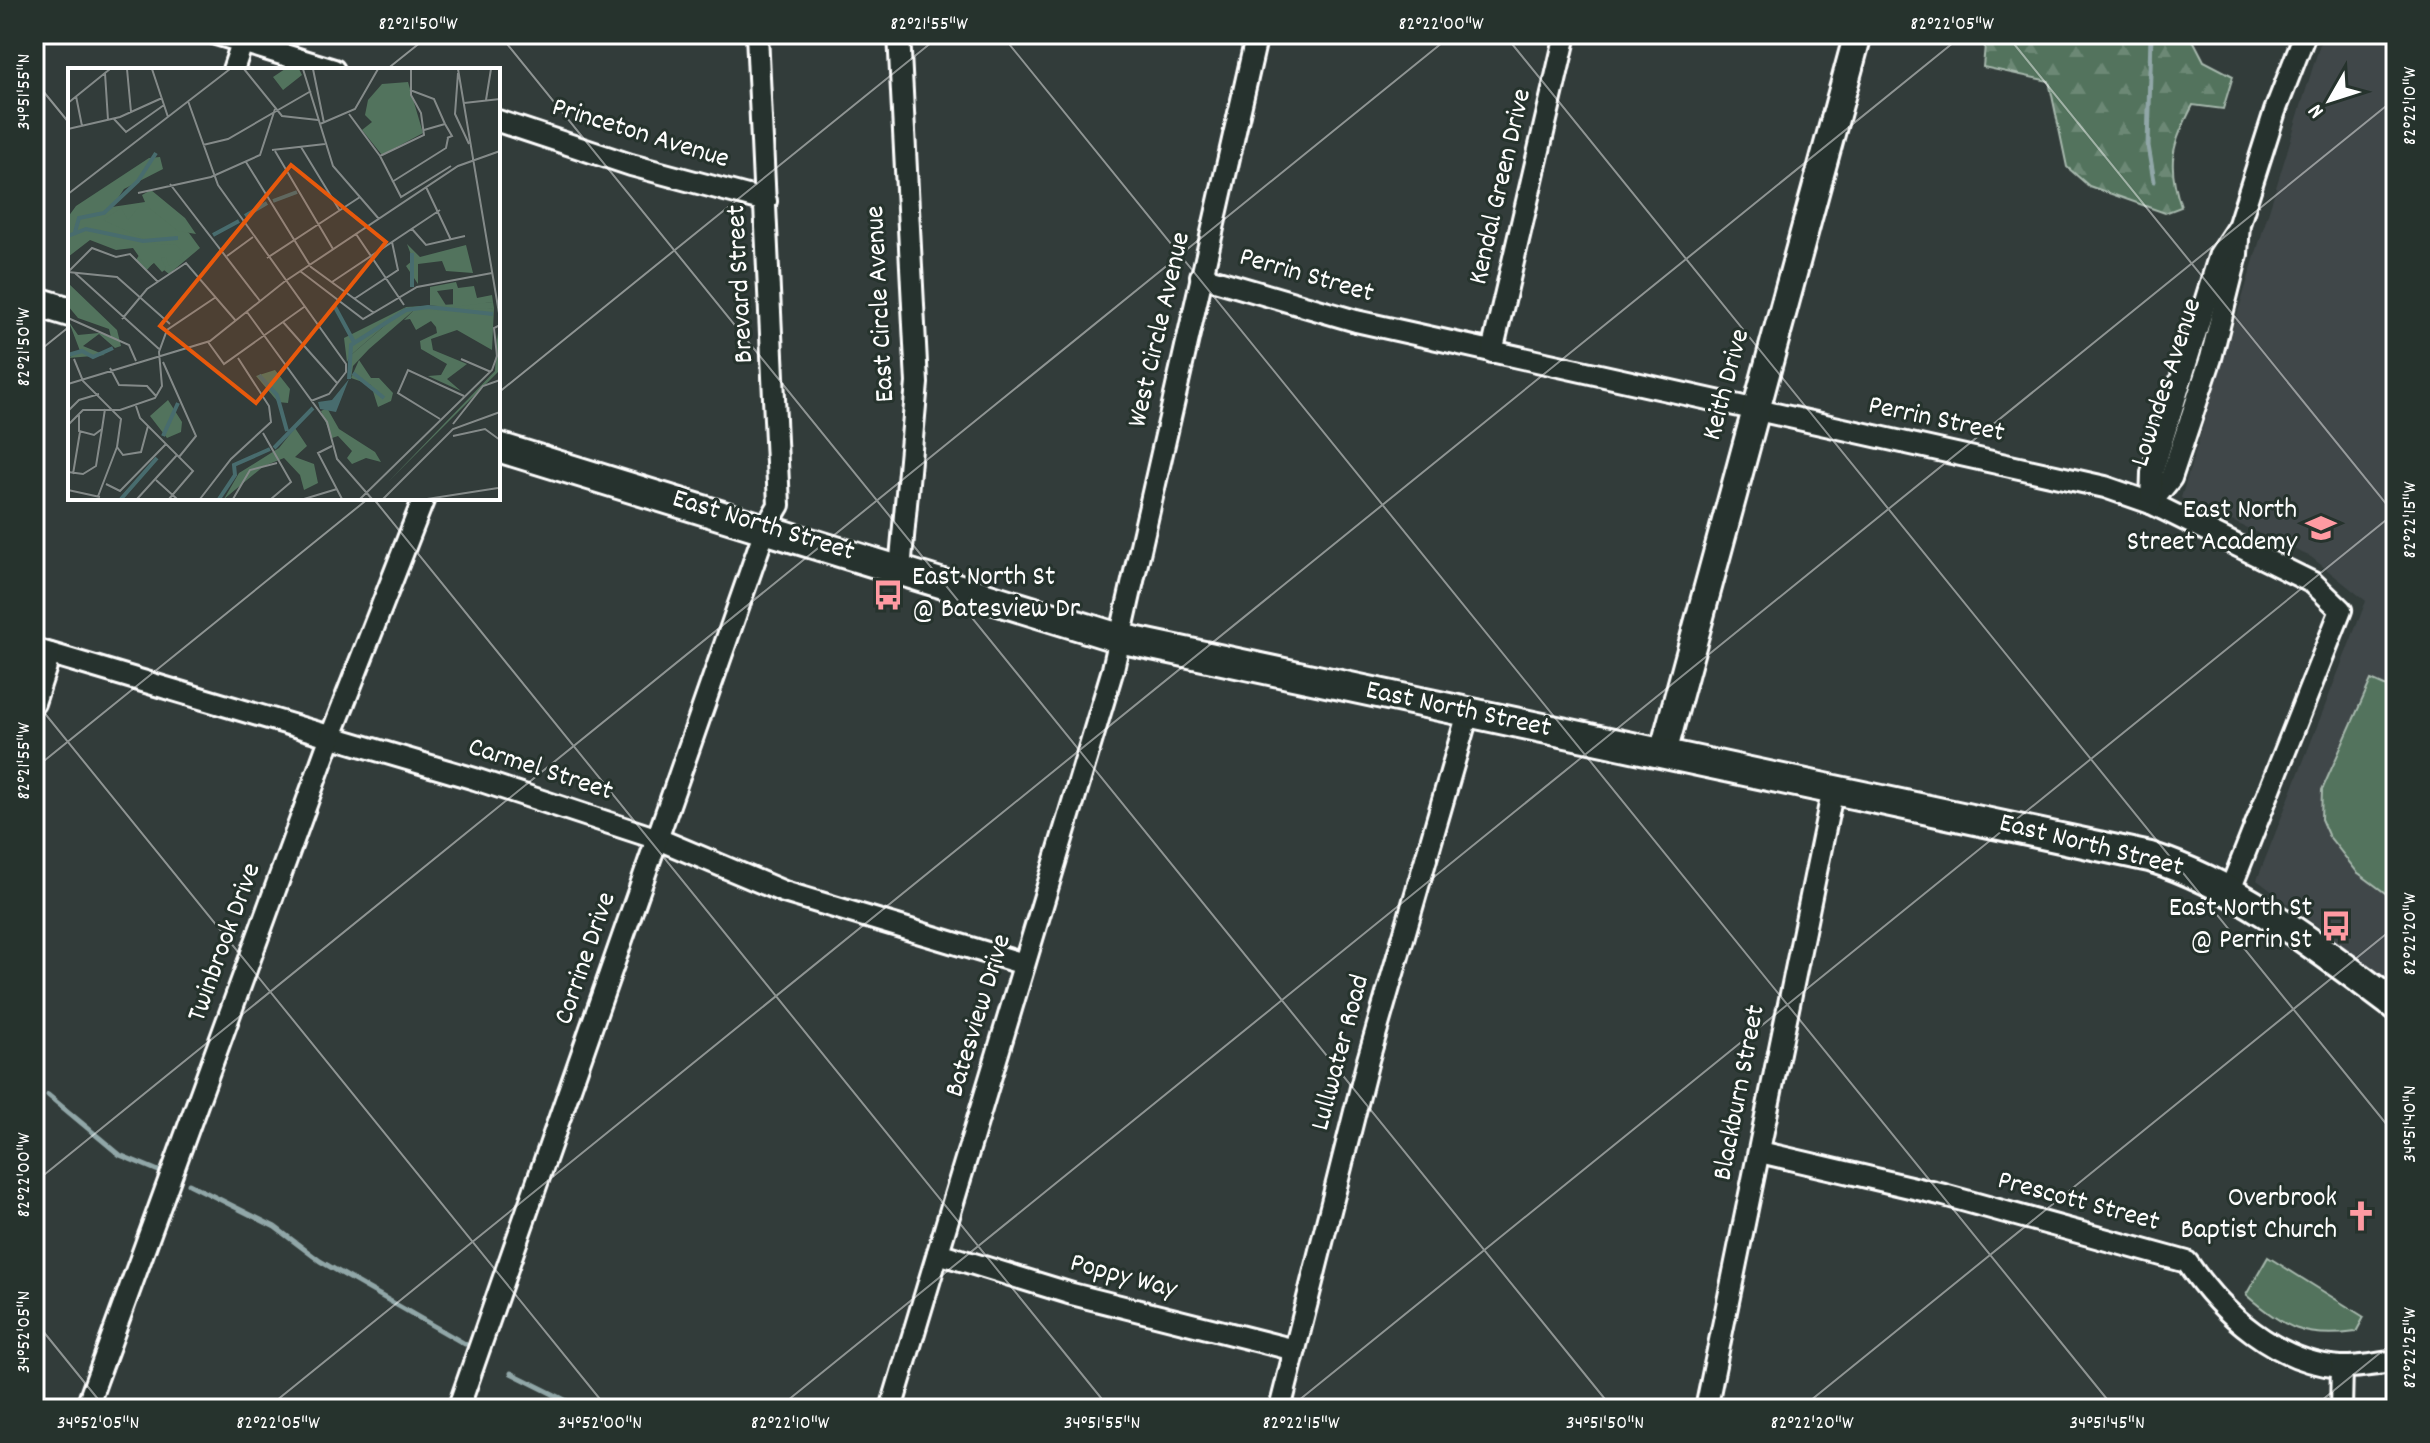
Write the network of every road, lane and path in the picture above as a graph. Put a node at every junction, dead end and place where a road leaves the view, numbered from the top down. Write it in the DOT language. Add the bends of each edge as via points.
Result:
graph roads {
  1 [pos="216,34"];
  2 [pos="757,34"];
  3 [pos="899,34"];
  4 [pos="1257,34"];
  5 [pos="1566,34"];
  6 [pos="1858,34"];
  7 [pos="2305,34"];
  8 [pos="244,38"];
  9 [pos="234,68"];
  10 [pos="328,68"];
  11 [pos="500,122"];
  12 [pos="766,201"];
  13 [pos="2239,224"];
  14 [pos="1201,276"];
  15 [pos="34,301"];
  16 [pos="68,311"];
  17 [pos="1492,352"];
  18 [pos="1755,409"];
  19 [pos="500,448"];
  20 [pos="423,500"];
  21 [pos="2151,503"];
  22 [pos="766,527"];
  23 [pos="900,570"];
  24 [pos="1119,638"];
  25 [pos="42,651"];
  26 [pos="34,703"];
  27 [pos="1468,713"];
  28 [pos="331,736"];
  29 [pos="1663,753"];
  30 [pos="1833,789"];
  31 [pos="658,839"];
  32 [pos="2230,890"];
  33 [pos="1024,964"];
  34 [pos="2396,1006"];
  35 [pos="1760,1152"];
  36 [pos="938,1253"];
  37 [pos="1295,1350"];
  38 [pos="2396,1361"];
  39 [pos="2342,1367"];
  40 [pos="86,1409"];
  41 [pos="458,1409"];
  42 [pos="891,1409"];
  43 [pos="1280,1409"];
  44 [pos="1706,1409"];
  45 [pos="2341,1409"];
  1 -- 8 [label="street"];
  2 -- 12 [label="street, Brevard Street"];
  3 -- 23 [label="street, East Circle Avenue" via="917,383"];
  4 -- 14 [label="street, West Circle Avenue"];
  5 -- 17 [label="street, Kendal Green Drive"];
  6 -- 18 [label="street, Keith Drive"];
  7 -- 13 [label="street, Lowndes Avenue"];
  8 -- 9 [label="street"];
  8 -- 10 [label="street"];
  11 -- 12 [label="street, Princeton Avenue" via="631,165"];
  12 -- 22 [label="street, Brevard Street" via="781,496 777,514"];
  13 -- 21 [label="street, Lowndes Avenue" via="2220,254 2152,473"];
  13 -- 21 [label="street, Lowndes Avenue" via="2237,254 2211,358 2171,478"];
  14 -- 17 [label="street, Perrin Street" via="1356,321"];
  14 -- 24 [label="street, West Circle Avenue"];
  15 -- 16 [label="main road"];
  17 -- 18 [label="street, Perrin Street"];
  18 -- 21 [label="street, Perrin Street" via="2105,487"];
  18 -- 29 [label="street, Keith Drive"];
  19 -- 22 [label="main road, East North Street"];
  20 -- 28 [label="street, Twinbrook Drive"];
  21 -- 32 [label="street, Perrin Street" via="2313,583 2341,610"];
  22 -- 23 [label="main road, East North Street"];
  22 -- 31 [label="street, Corrine Drive"];
  23 -- 24 [label="main road, East North Street"];
  24 -- 27 [label="main road, East North Street"];
  24 -- 33 [label="street, Batesview Drive"];
  25 -- 26 [label="street"];
  25 -- 28 [label="street, Carmel Street"];
  27 -- 29 [label="main road, East North Street"];
  27 -- 37 [label="street, Lullwater Road" via="1368,1060"];
  28 -- 31 [label="street, Carmel Street"];
  28 -- 40 [label="street, Twinbrook Drive"];
  29 -- 30 [label="main road, East North Street"];
  30 -- 32 [label="main road, East North Street" via="2150,857"];
  30 -- 35 [label="street, Blackburn Street"];
  31 -- 33 [label="street, Carmel Street" via="784,892"];
  31 -- 41 [label="street, Corrine Drive"];
  32 -- 34 [label="main road, East North Street"];
  33 -- 36 [label="street, Batesview Drive"];
  35 -- 39 [label="street, Prescott Street" via="1944,1195 2187,1262 2223,1305 2271,1345"];
  35 -- 44 [label="street, Blackburn Street"];
  36 -- 37 [label="street, Poppy Way" via="1072,1294"];
  36 -- 42 [label="street, Batesview Drive"];
  37 -- 43 [label="street, Lullwater Road"];
  38 -- 39 [label="street, Prescott Street"];
  39 -- 45 [label="street"];
}
